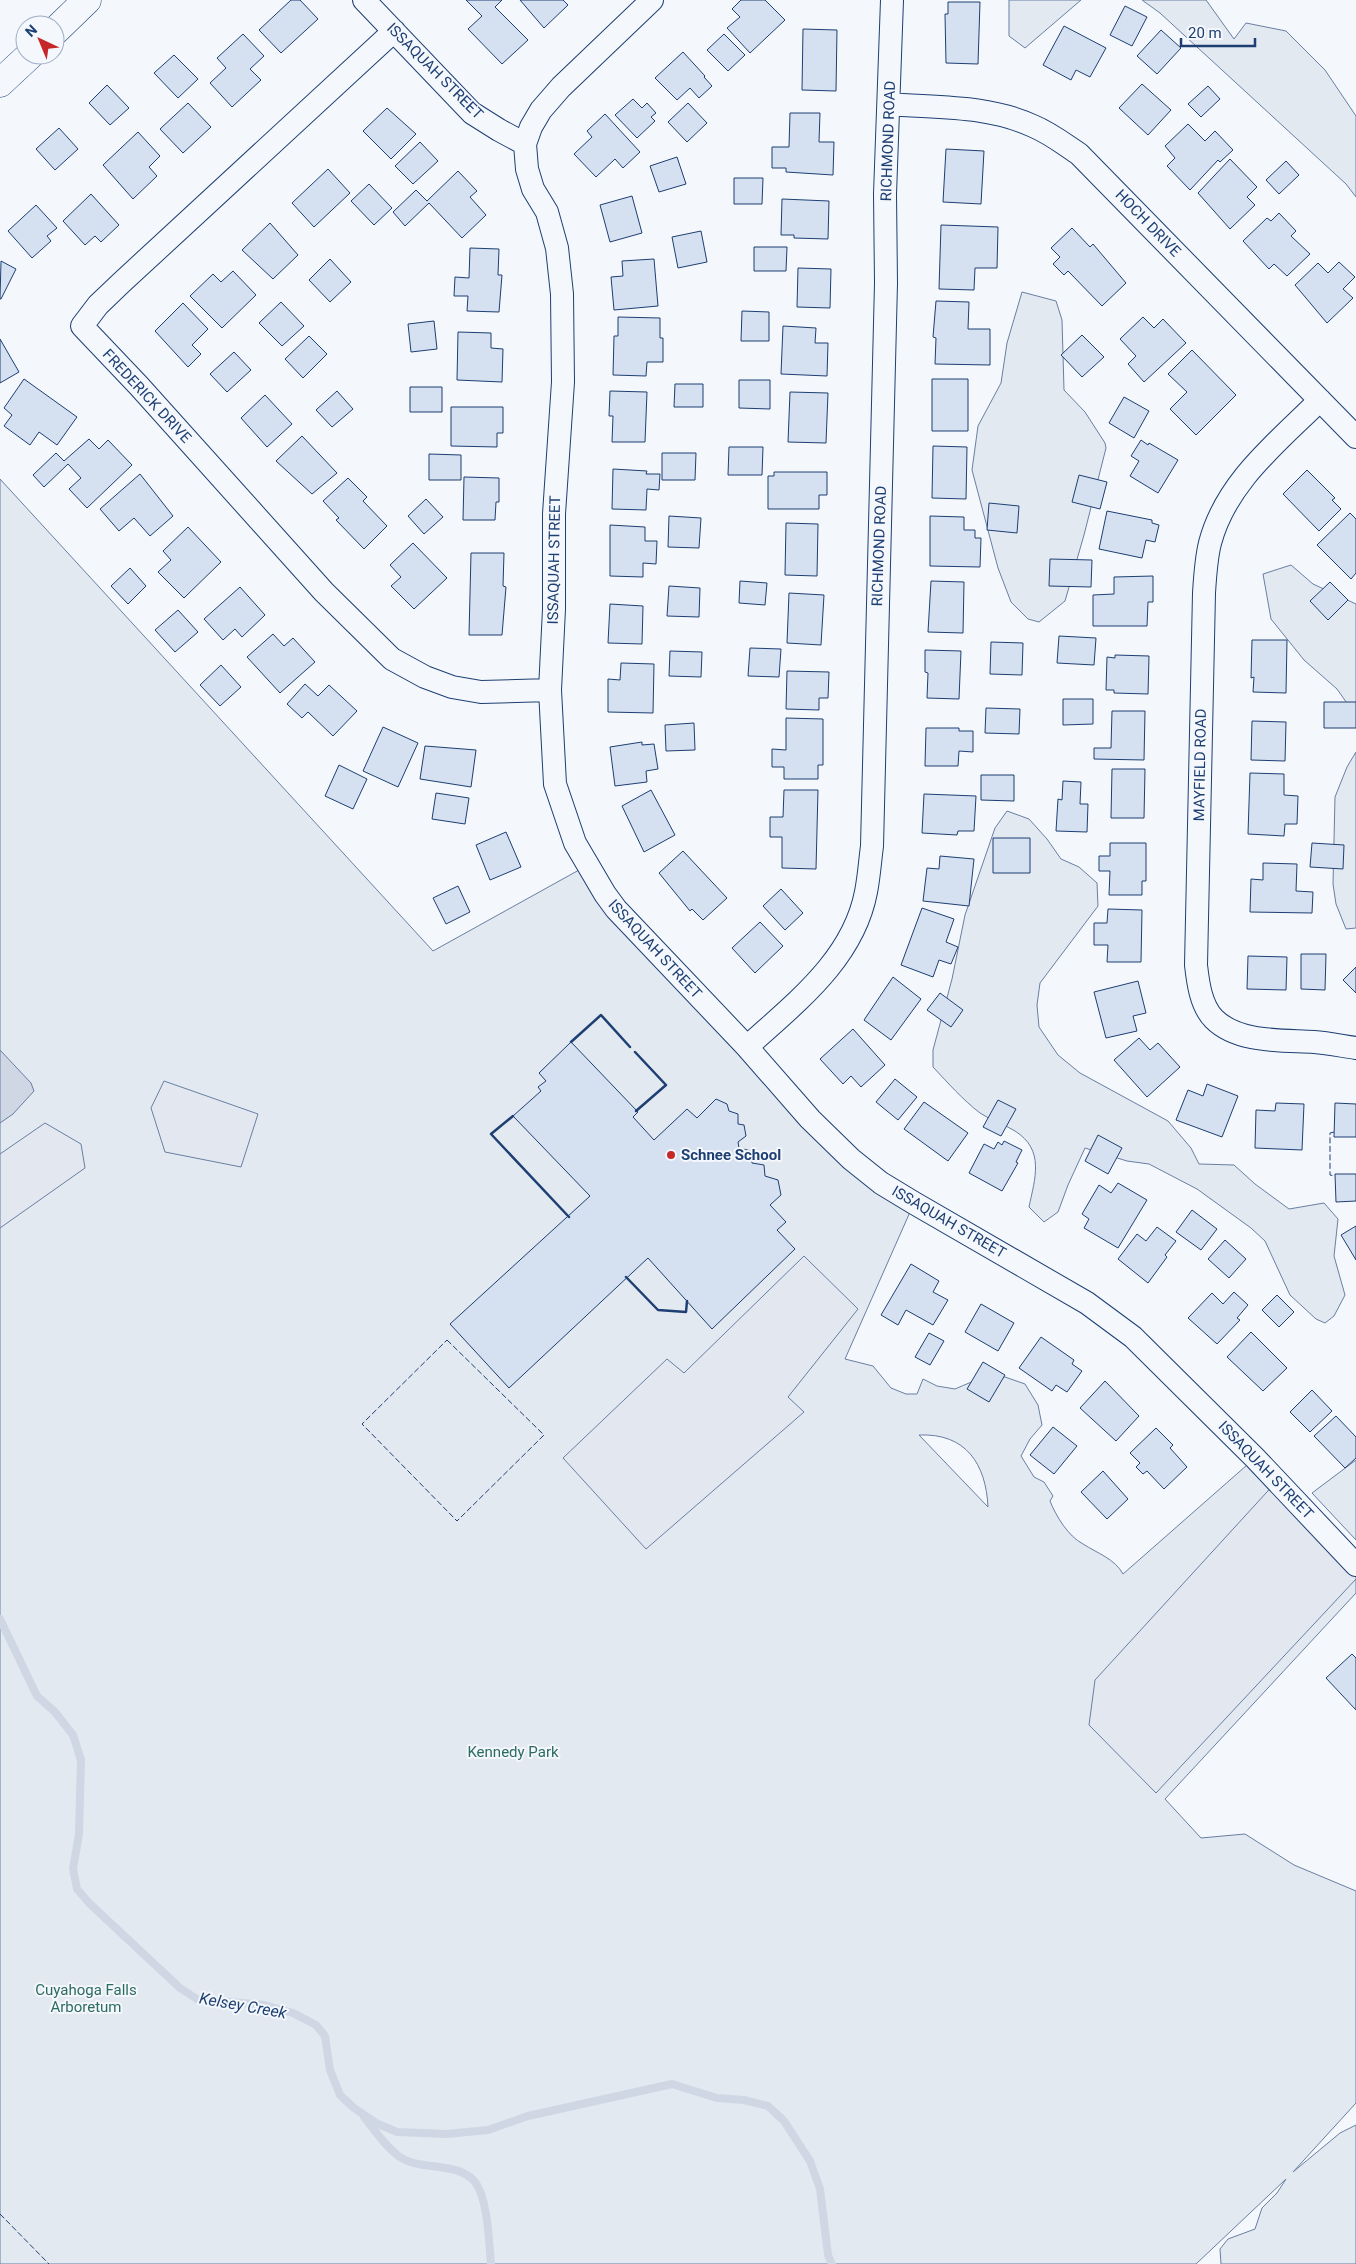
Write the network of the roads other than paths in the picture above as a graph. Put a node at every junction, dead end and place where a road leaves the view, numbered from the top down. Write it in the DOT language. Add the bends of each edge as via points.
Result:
graph roads {
  1 [pos="88,0"];
  2 [pos="364,0"];
  3 [pos="652,0"];
  4 [pos="892,0"];
  5 [pos="65,22"];
  6 [pos="394,31"];
  7 [pos="19,65"];
  8 [pos="0,83"];
  9 [pos="888,104"];
  10 [pos="525,144"];
  11 [pos="1320,400"];
  12 [pos="1356,437"];
  13 [pos="550,690"];
  14 [pos="747,1048"];
  15 [pos="1356,1048"];
  16 [pos="1356,1564"];
  1 -- 5 [label="street"];
  2 -- 6 [label="street, ISSAQUAH STREET"];
  3 -- 10 [label="street" via="561,87 530,127"];
  4 -- 9 [label="street, RICHMOND ROAD"];
  6 -- 10 [label="street, ISSAQUAH STREET" via="472,113"];
  6 -- 13 [label="street, FREDERICK DRIVE" via="121,283 82,326 324,592 392,659 452,687 481,692"];
  7 -- 8 [label="street"];
  9 -- 11 [label="street, HOCH DRIVE" via="990,112 1032,125 1073,150 1096,169"];
  9 -- 14 [label="street, RICHMOND ROAD" via="886,316 872,846 866,893 854,927 834,962"];
  10 -- 13 [label="street, ISSAQUAH STREET" via="533,189 547,212 557,248 562,294 563,382 554,514"];
  11 -- 12 [label="street, HOCH DRIVE"];
  11 -- 15 [label="street, MAYFIELD ROAD" via="1236,487 1225,504 1210,543 1204,593 1196,965 1206,1007 1214,1019 1234,1033"];
  13 -- 14 [label="street, ISSAQUAH STREET" via="554,784 575,843 616,909"];
  14 -- 16 [label="street, ISSAQUAH STREET" via="817,1125 881,1183 1087,1303 1133,1337"];
}
